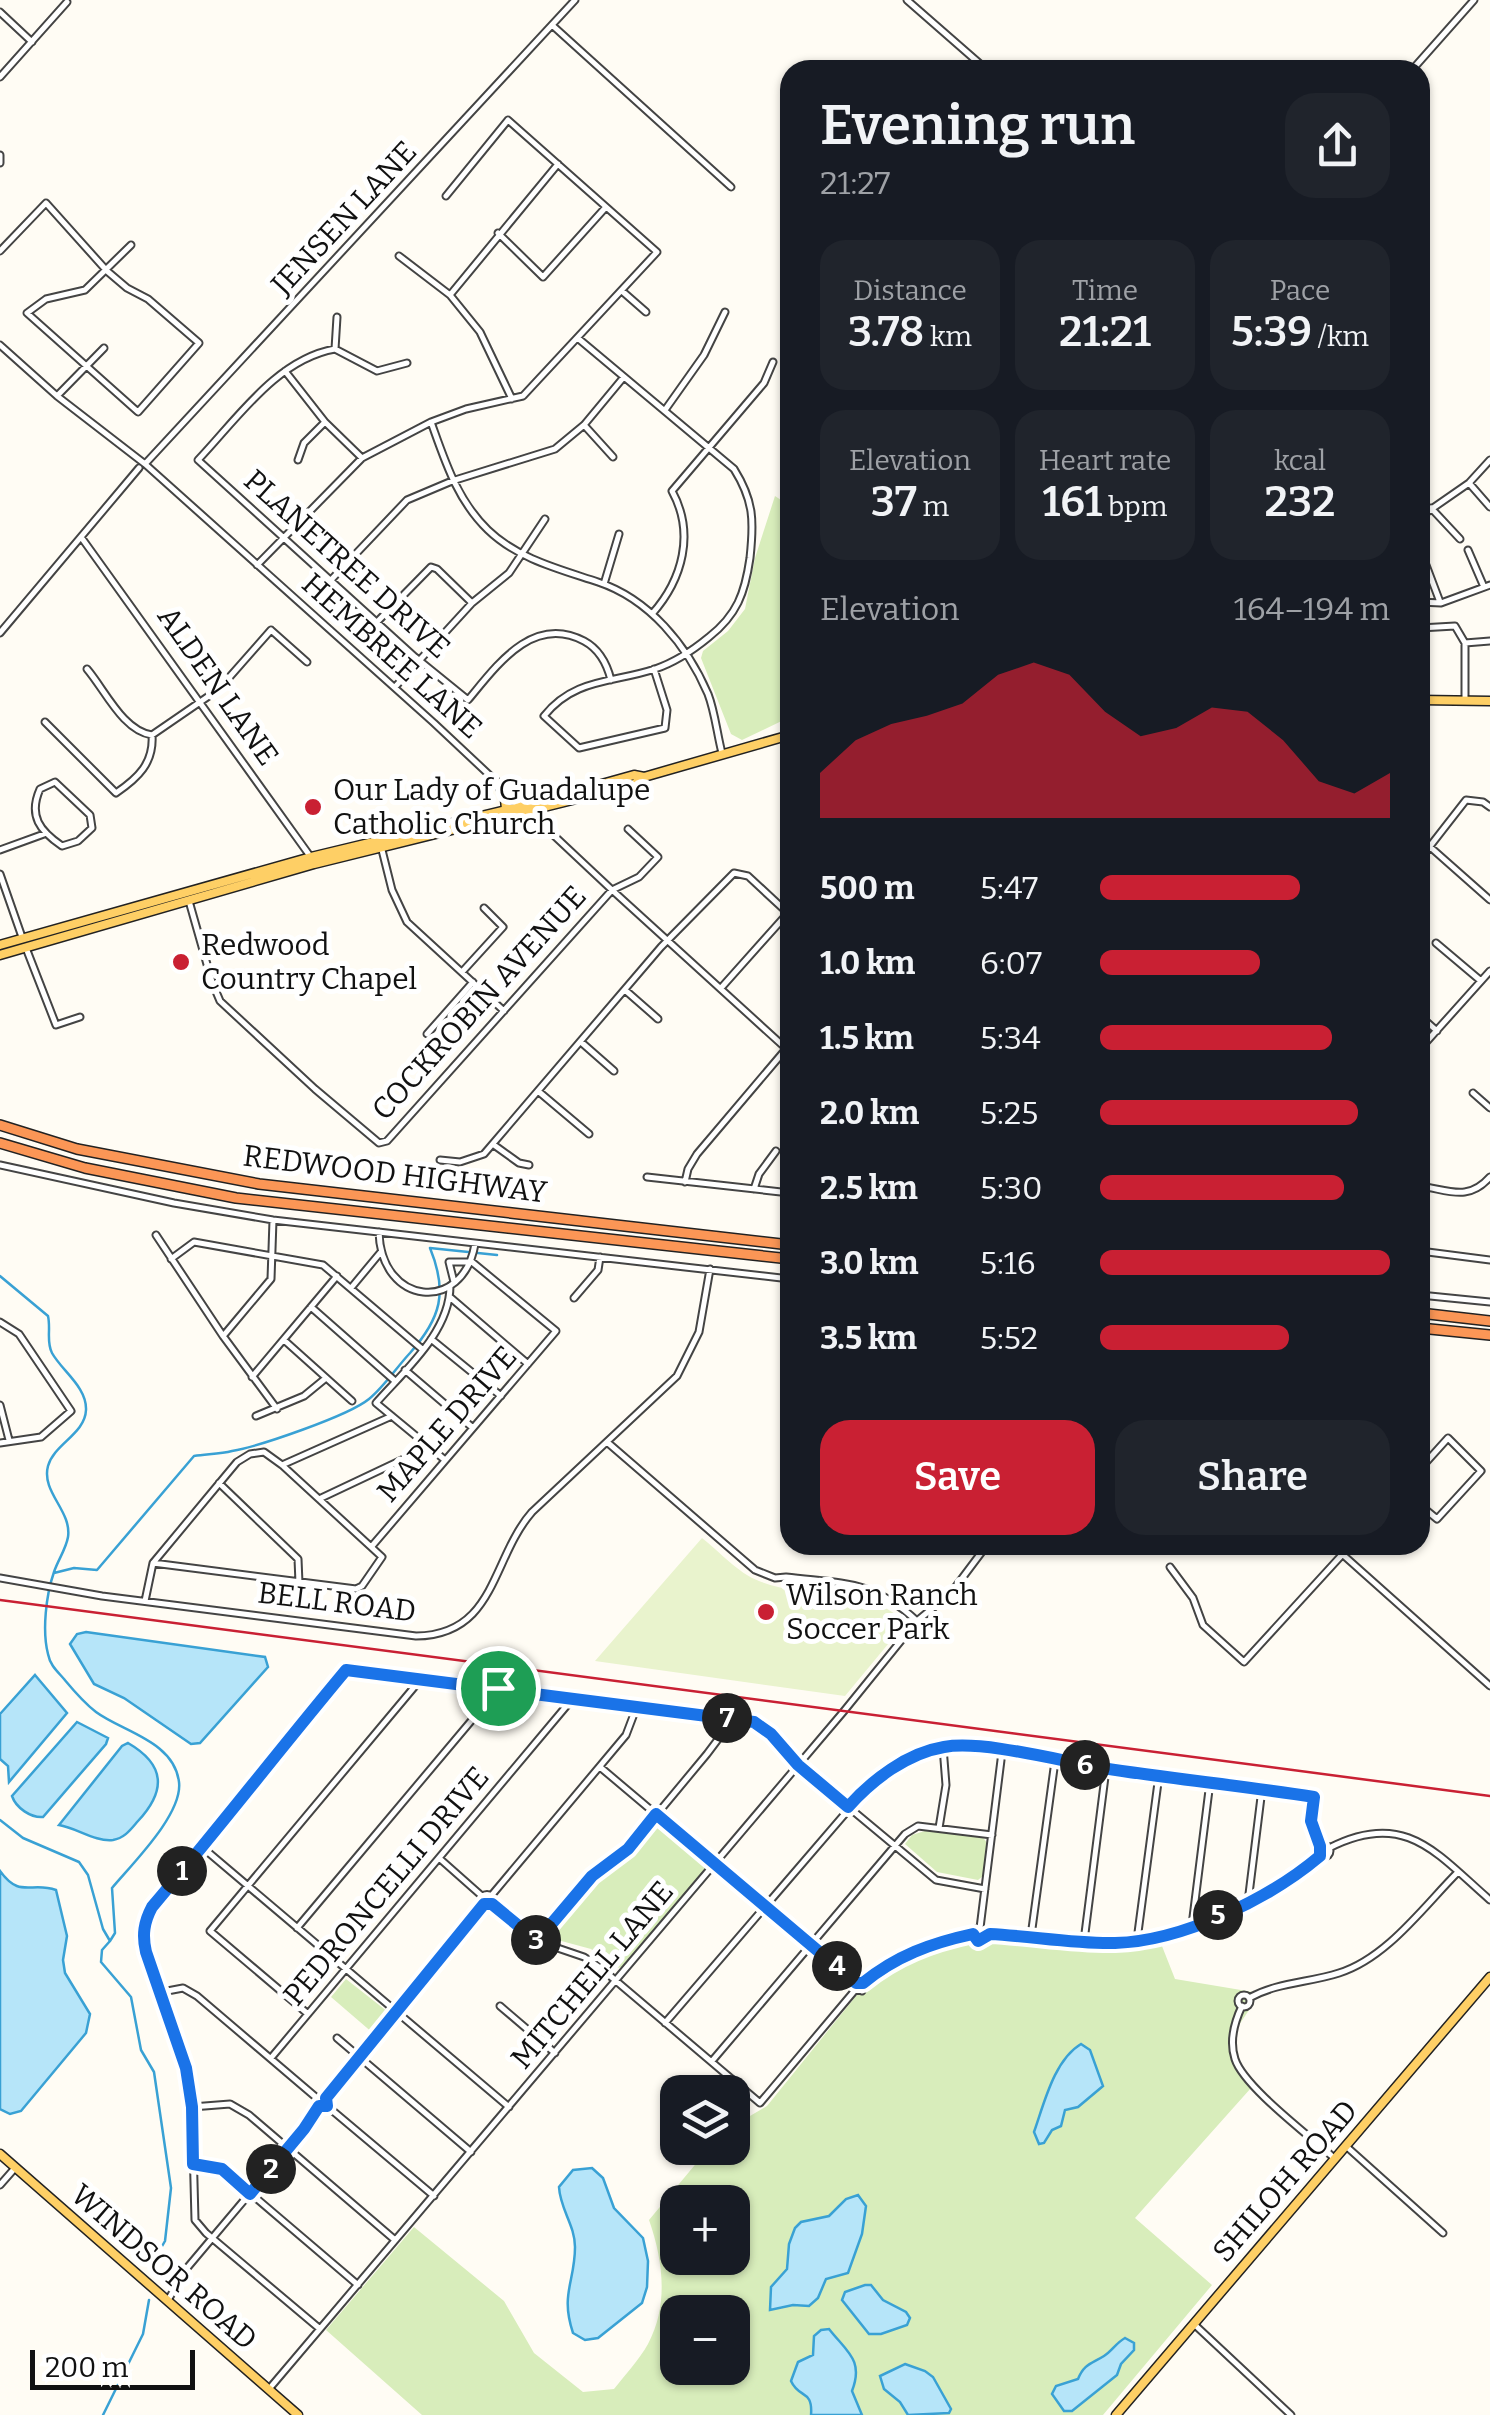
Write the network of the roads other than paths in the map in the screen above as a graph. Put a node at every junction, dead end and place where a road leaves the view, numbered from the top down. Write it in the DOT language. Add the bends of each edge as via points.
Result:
graph roads {
  1 [pos="575,0"];
  2 [pos="907,0"];
  3 [pos="1474,0"];
  4 [pos="67,2"];
  5 [pos="0,12"];
  6 [pos="552,25"];
  7 [pos="32,42"];
  8 [pos="976,60"];
  9 [pos="1421,60"];
  10 [pos="0,76"];
  11 [pos="558,164"];
  12 [pos="731,186"];
  13 [pos="446,196"];
  14 [pos="606,206"];
  15 [pos="498,233"];
  16 [pos="131,245"];
  17 [pos="0,252"];
  18 [pos="399,256"];
  19 [pos="107,270"];
  20 [pos="622,291"];
  21 [pos="450,294"];
  22 [pos="646,312"];
  23 [pos="724,312"];
  24 [pos="337,317"];
  25 [pos="578,338"];
  26 [pos="0,345"];
  27 [pos="104,348"];
  28 [pos="335,349"];
  29 [pos="774,362"];
  30 [pos="408,363"];
  31 [pos="86,366"];
  32 [pos="285,371"];
  33 [pos="624,377"];
  34 [pos="57,396"];
  35 [pos="512,399"];
  36 [pos="665,410"];
  37 [pos="325,422"];
  38 [pos="431,422"];
  39 [pos="584,425"];
  40 [pos="709,448"];
  41 [pos="613,457"];
  42 [pos="362,458"];
  43 [pos="298,460"];
  44 [pos="1490,460"];
  45 [pos="142,466"];
  46 [pos="452,481"];
  47 [pos="1469,483"];
  48 [pos="1490,507"];
  49 [pos="1431,508"];
  50 [pos="545,519"];
  51 [pos="618,534"];
  52 [pos="81,537"];
  53 [pos="284,539"];
  54 [pos="1460,539"];
  55 [pos="1468,550"];
  56 [pos="524,556"];
  57 [pos="257,565"];
  58 [pos="1430,575"];
  59 [pos="330,581"];
  60 [pos="604,584"];
  61 [pos="1487,586"];
  62 [pos="1430,602"];
  63 [pos="472,603"];
  64 [pos="1441,603"];
  65 [pos="652,614"];
  66 [pos="377,622"];
  67 [pos="1430,627"];
  68 [pos="0,633"];
  69 [pos="1490,641"];
  70 [pos="1465,643"];
  71 [pos="688,654"];
  72 [pos="420,661"];
  73 [pos="307,662"];
  74 [pos="87,669"];
  75 [pos="654,670"];
  76 [pos="611,680"];
  77 [pos="394,688"];
  78 [pos="1430,700"];
  79 [pos="1465,700"];
  80 [pos="200,701"];
  81 [pos="1490,701"];
  82 [pos="44,722"];
  83 [pos="152,735"];
  84 [pos="780,738"];
  85 [pos="723,756"];
  86 [pos="498,783"];
  87 [pos="1490,807"];
  88 [pos="506,810"];
  89 [pos="526,810"];
  90 [pos="628,829"];
  91 [pos="44,834"];
  92 [pos="380,843"];
  93 [pos="1430,847"];
  94 [pos="0,850"];
  95 [pos="312,860"];
  96 [pos="0,874"];
  97 [pos="612,890"];
  98 [pos="187,895"];
  99 [pos="1490,900"];
  100 [pos="780,906"];
  101 [pos="484,908"];
  102 [pos="780,924"];
  103 [pos="667,940"];
  104 [pos="24,941"];
  105 [pos="1436,943"];
  106 [pos="0,945"];
  107 [pos="0,955"];
  108 [pos="462,972"];
  109 [pos="1490,972"];
  110 [pos="1481,981"];
  111 [pos="473,982"];
  112 [pos="721,988"];
  113 [pos="625,990"];
  114 [pos="504,1010"];
  115 [pos="80,1017"];
  116 [pos="658,1020"];
  117 [pos="1430,1025"];
  118 [pos="1436,1031"];
  119 [pos="427,1034"];
  120 [pos="1430,1038"];
  121 [pos="581,1042"];
  122 [pos="780,1043"];
  123 [pos="780,1059"];
  124 [pos="614,1071"];
  125 [pos="538,1091"];
  126 [pos="1473,1093"];
  127 [pos="1490,1108"];
  128 [pos="0,1123"];
  129 [pos="589,1134"];
  130 [pos="0,1145"];
  131 [pos="494,1145"];
  132 [pos="776,1151"];
  133 [pos="440,1160"];
  134 [pos="0,1165"];
  135 [pos="529,1165"];
  136 [pos="647,1177"];
  137 [pos="1490,1177"];
  138 [pos="685,1182"];
  139 [pos="1430,1187"];
  140 [pos="754,1190"];
  141 [pos="780,1191"];
  142 [pos="273,1220"];
  143 [pos="380,1232"];
  144 [pos="156,1236"];
  145 [pos="780,1244"];
  146 [pos="473,1252"];
  147 [pos="1430,1253"];
  148 [pos="380,1254"];
  149 [pos="272,1255"];
  150 [pos="600,1257"];
  151 [pos="780,1258"];
  152 [pos="171,1259"];
  153 [pos="1490,1260"];
  154 [pos="710,1269"];
  155 [pos="337,1276"];
  156 [pos="780,1278"];
  157 [pos="449,1286"];
  158 [pos="351,1288"];
  159 [pos="1430,1296"];
  160 [pos="450,1297"];
  161 [pos="574,1298"];
  162 [pos="1490,1302"];
  163 [pos="311,1307"];
  164 [pos="1430,1315"];
  165 [pos="1490,1321"];
  166 [pos="0,1322"];
  167 [pos="1430,1329"];
  168 [pos="1490,1335"];
  169 [pos="223,1336"];
  170 [pos="432,1339"];
  171 [pos="284,1340"];
  172 [pos="421,1348"];
  173 [pos="528,1364"];
  174 [pos="404,1370"];
  175 [pos="252,1377"];
  176 [pos="326,1378"];
  177 [pos="394,1380"];
  178 [pos="500,1396"];
  179 [pos="352,1401"];
  180 [pos="0,1405"];
  181 [pos="278,1408"];
  182 [pos="256,1416"];
  183 [pos="392,1416"];
  184 [pos="472,1428"];
  185 [pos="9,1440"];
  186 [pos="607,1442"];
  187 [pos="0,1443"];
  188 [pos="429,1447"];
  189 [pos="1430,1458"];
  190 [pos="445,1460"];
  191 [pos="282,1465"];
  192 [pos="219,1484"];
  193 [pos="319,1499"];
  194 [pos="1430,1513"];
  195 [pos="372,1546"];
  196 [pos="980,1555"];
  197 [pos="1342,1555"];
  198 [pos="154,1564"];
  199 [pos="1170,1567"];
  200 [pos="0,1578"];
  201 [pos="299,1583"];
  202 [pos="146,1601"];
  203 [pos="917,1621"];
  204 [pos="422,1679"];
  205 [pos="1490,1686"];
  206 [pos="498,1688"];
  207 [pos="574,1698"];
  208 [pos="637,1706"];
  209 [pos="725,1718"];
  210 [pos="943,1747"];
  211 [pos="1002,1751"];
  212 [pos="1055,1759"];
  213 [pos="798,1765"];
  214 [pos="600,1766"];
  215 [pos="1106,1768"];
  216 [pos="1159,1775"];
  217 [pos="1210,1782"];
  218 [pos="1262,1789"];
  219 [pos="848,1807"];
  220 [pos="656,1814"];
  221 [pos="939,1828"];
  222 [pos="992,1835"];
  223 [pos="894,1846"];
  224 [pos="1320,1846"];
  225 [pos="202,1848"];
  226 [pos="1329,1848"];
  227 [pos="1320,1856"];
  228 [pos="438,1858"];
  229 [pos="715,1864"];
  230 [pos="1458,1872"];
  231 [pos="248,1886"];
  232 [pos="985,1889"];
  233 [pos="487,1900"];
  234 [pos="1490,1900"];
  235 [pos="1248,1902"];
  236 [pos="764,1906"];
  237 [pos="1192,1926"];
  238 [pos="297,1928"];
  239 [pos="980,1928"];
  240 [pos="973,1934"];
  241 [pos="986,1935"];
  242 [pos="1032,1936"];
  243 [pos="1137,1940"];
  244 [pos="537,1941"];
  245 [pos="1084,1941"];
  246 [pos="811,1945"];
  247 [pos="346,1969"];
  248 [pos="1490,1977"];
  249 [pos="616,1981"];
  250 [pos="858,1985"];
  251 [pos="162,1992"];
  252 [pos="500,2006"];
  253 [pos="395,2010"];
  254 [pos="308,2014"];
  255 [pos="665,2023"];
  256 [pos="337,2038"];
  257 [pos="555,2053"];
  258 [pos="271,2058"];
  259 [pos="361,2058"];
  260 [pos="711,2062"];
  261 [pos="323,2102"];
  262 [pos="192,2107"];
  263 [pos="509,2107"];
  264 [pos="1344,2145"];
  265 [pos="287,2149"];
  266 [pos="472,2152"];
  267 [pos="0,2154"];
  268 [pos="1334,2158"];
  269 [pos="193,2164"];
  270 [pos="16,2168"];
  271 [pos="0,2186"];
  272 [pos="250,2194"];
  273 [pos="434,2196"];
  274 [pos="1443,2233"];
  275 [pos="212,2238"];
  276 [pos="396,2241"];
  277 [pos="358,2285"];
  278 [pos="168,2300"];
  279 [pos="1193,2323"];
  280 [pos="320,2330"];
  281 [pos="269,2389"];
  282 [pos="298,2415"];
  283 [pos="1116,2415"];
  284 [pos="1291,2415"];
  1 -- 6 [label="street, JENSEN LANE"];
  2 -- 8 [label="street"];
  3 -- 9 [label="street"];
  4 -- 7 [label="street"];
  5 -- 7 [label="street"];
  6 -- 12 [label="street"];
  6 -- 45 [label="street, JENSEN LANE"];
  7 -- 10 [label="street"];
  11 -- 13 [label="street" via="508,120"];
  11 -- 14 [label="street"];
  11 -- 15 [label="street"];
  14 -- 15 [label="street" via="543,277"];
  14 -- 20 [label="street" via="657,252"];
  15 -- 21 [label="street"];
  16 -- 19 [label="street"];
  17 -- 19 [label="street" via="46,203"];
  18 -- 21 [label="street"];
  19 -- 31 [label="street" via="85,290 46,299 28,313"];
  19 -- 31 [label="street" via="199,343 138,412"];
  20 -- 22 [label="street"];
  20 -- 25 [label="street"];
  21 -- 35 [label="street" via="480,332"];
  23 -- 36 [label="street" via="704,356"];
  24 -- 28 [label="street"];
  25 -- 33 [label="street"];
  25 -- 35 [label="street" via="533,388"];
  26 -- 34 [label="street, HEMBREE LANE"];
  27 -- 31 [label="street"];
  28 -- 30 [label="street" via="377,371"];
  28 -- 32 [label="street" via="305,356"];
  29 -- 40 [label="street"];
  31 -- 34 [label="street"];
  32 -- 37 [label="street"];
  32 -- 53 [label="street, PLANETREE DRIVE" via="198,460"];
  33 -- 36 [label="street"];
  33 -- 39 [label="street"];
  34 -- 45 [label="street, HEMBREE LANE"];
  35 -- 38 [label="street"];
  36 -- 40 [label="street"];
  37 -- 42 [label="street"];
  37 -- 43 [label="street"];
  38 -- 42 [label="street"];
  38 -- 46 [label="street"];
  39 -- 41 [label="street"];
  39 -- 46 [label="street" via="555,449"];
  40 -- 65 [label="street" via="672,491 682,509 685,541 680,570"];
  40 -- 71 [label="street" via="750,494 752,539 745,592 732,616"];
  42 -- 53 [label="street"];
  44 -- 47 [label="street"];
  45 -- 52 [label="street, JENSEN LANE"];
  45 -- 57 [label="street, HEMBREE LANE"];
  46 -- 56 [label="street" via="478,519"];
  46 -- 59 [label="street" via="407,500"];
  47 -- 48 [label="street"];
  47 -- 49 [label="street"];
  49 -- 54 [label="street"];
  50 -- 56 [label="street"];
  51 -- 60 [label="street"];
  52 -- 68 [label="street, JENSEN LANE"];
  52 -- 80 [label="street, ALDEN LANE"];
  53 -- 57 [label="street"];
  53 -- 59 [label="street, PLANETREE DRIVE"];
  55 -- 61 [label="street"];
  56 -- 60 [label="street"];
  56 -- 63 [label="street"];
  57 -- 77 [label="street, HEMBREE LANE"];
  58 -- 64 [label="street"];
  59 -- 66 [label="street, PLANETREE DRIVE"];
  60 -- 65 [label="street"];
  61 -- 64 [label="street"];
  62 -- 64 [label="street"];
  63 -- 66 [label="street" via="431,566"];
  63 -- 72 [label="street"];
  65 -- 71 [label="street"];
  66 -- 72 [label="street, PLANETREE DRIVE"];
  67 -- 70 [label="street" via="1455,626"];
  69 -- 70 [label="street"];
  70 -- 79 [label="street"];
  71 -- 75 [label="street"];
  71 -- 85 [label="street" via="709,697"];
  72 -- 76 [label="street, PLANETREE DRIVE" via="468,700 516,648 552,633 591,645"];
  72 -- 77 [label="street"];
  73 -- 80 [label="street" via="271,630"];
  74 -- 83 [label="street" via="126,720"];
  75 -- 76 [label="street"];
  75 -- 76 [label="street" via="665,728 579,748 544,716 569,693"];
  77 -- 86 [label="street, HEMBREE LANE"];
  78 -- 79 [label="main road"];
  79 -- 81 [label="main road"];
  80 -- 83 [label="street"];
  80 -- 95 [label="street, ALDEN LANE"];
  82 -- 83 [label="street" via="116,793 150,760"];
  84 -- 85 [label="main road"];
  85 -- 89 [label="main road"];
  86 -- 88 [label="main road"];
  86 -- 89 [label="street, HEMBREE LANE"];
  87 -- 93 [label="street" via="1466,800"];
  88 -- 89 [label="main road"];
  88 -- 92 [label="main road"];
  89 -- 92 [label="main road"];
  89 -- 97 [label="street, HEMBREE LANE"];
  90 -- 97 [label="street, COCKROBIN AVENUE" via="658,856"];
  91 -- 91 [label="street" via="35,800 54,782 90,815 92,828 62,846"];
  91 -- 94 [label="street"];
  92 -- 95 [label="main road"];
  92 -- 108 [label="street" via="407,922"];
  93 -- 99 [label="street"];
  95 -- 98 [label="main road"];
  96 -- 104 [label="street"];
  97 -- 103 [label="street, HEMBREE LANE"];
  97 -- 114 [label="street, COCKROBIN AVENUE"];
  98 -- 104 [label="main road"];
  98 -- 114 [label="street, COCKROBIN AVENUE" via="220,1000 379,1143"];
  100 -- 103 [label="street" via="748,876 734,873"];
  101 -- 108 [label="street" via="504,927"];
  102 -- 112 [label="street"];
  103 -- 112 [label="street, HEMBREE LANE"];
  103 -- 113 [label="street"];
  104 -- 106 [label="main road"];
  104 -- 107 [label="main road"];
  104 -- 115 [label="street" via="56,1025"];
  105 -- 110 [label="street"];
  108 -- 111 [label="street"];
  109 -- 110 [label="street"];
  110 -- 118 [label="street"];
  111 -- 114 [label="street"];
  111 -- 119 [label="street"];
  112 -- 122 [label="street, HEMBREE LANE"];
  113 -- 116 [label="street"];
  113 -- 121 [label="street"];
  117 -- 118 [label="street"];
  118 -- 120 [label="street"];
  121 -- 124 [label="street"];
  121 -- 125 [label="street"];
  123 -- 138 [label="street" via="697,1154"];
  125 -- 129 [label="street"];
  125 -- 131 [label="street"];
  126 -- 127 [label="street"];
  128 -- 145 [label="highway, REDWOOD HIGHWAY" via="140,1164 259,1184"];
  130 -- 151 [label="highway, REDWOOD HIGHWAY" via="236,1198"];
  131 -- 133 [label="street" via="476,1159"];
  131 -- 135 [label="street"];
  132 -- 140 [label="street"];
  134 -- 142 [label="street"];
  136 -- 138 [label="street"];
  137 -- 139 [label="street" via="1470,1193"];
  138 -- 140 [label="street"];
  140 -- 141 [label="street"];
  142 -- 143 [label="street"];
  142 -- 149 [label="street"];
  143 -- 146 [label="street"];
  143 -- 148 [label="street"];
  144 -- 152 [label="street"];
  146 -- 150 [label="street"];
  146 -- 157 [label="street"];
  146 -- 157 [label="street" via="449,1262"];
  146 -- 173 [label="street, MAPLE DRIVE" via="556,1331"];
  147 -- 153 [label="street"];
  148 -- 157 [label="street" via="408,1288"];
  148 -- 158 [label="street"];
  149 -- 152 [label="street" via="194,1242"];
  149 -- 155 [label="street" via="324,1265"];
  149 -- 169 [label="street" via="270,1280"];
  150 -- 154 [label="street"];
  150 -- 161 [label="street" via="598,1270"];
  152 -- 169 [label="street"];
  154 -- 156 [label="street"];
  154 -- 186 [label="street, BELL ROAD" via="704,1314 685,1364"];
  155 -- 158 [label="street"];
  155 -- 163 [label="street"];
  157 -- 160 [label="street"];
  158 -- 172 [label="street"];
  159 -- 162 [label="street"];
  160 -- 170 [label="street"];
  160 -- 173 [label="street"];
  163 -- 171 [label="street"];
  163 -- 177 [label="street"];
  164 -- 165 [label="highway"];
  166 -- 185 [label="street" via="19,1334 71,1411 41,1437"];
  167 -- 168 [label="highway"];
  169 -- 175 [label="street"];
  170 -- 172 [label="street"];
  170 -- 178 [label="street"];
  171 -- 175 [label="street"];
  171 -- 176 [label="street"];
  172 -- 174 [label="street"];
  173 -- 178 [label="street, MAPLE DRIVE"];
  174 -- 177 [label="street"];
  174 -- 184 [label="street"];
  175 -- 181 [label="street"];
  176 -- 179 [label="street"];
  176 -- 181 [label="street"];
  177 -- 183 [label="street" via="376,1403"];
  178 -- 184 [label="street, MAPLE DRIVE"];
  180 -- 185 [label="street"];
  181 -- 182 [label="street"];
  183 -- 188 [label="street"];
  183 -- 191 [label="street"];
  184 -- 190 [label="street, MAPLE DRIVE"];
  185 -- 187 [label="street"];
  186 -- 202 [label="street, BELL ROAD" via="527,1517 481,1605 448,1632 416,1636"];
  186 -- 203 [label="street" via="755,1570 869,1588"];
  188 -- 190 [label="street"];
  188 -- 193 [label="street"];
  189 -- 194 [label="street" via="1448,1438 1480,1471 1437,1519"];
  190 -- 195 [label="street, MAPLE DRIVE"];
  191 -- 192 [label="street, MAPLE DRIVE" via="264,1452 250,1454"];
  191 -- 193 [label="street, MAPLE DRIVE"];
  192 -- 198 [label="street"];
  192 -- 201 [label="street" via="291,1550 301,1565"];
  193 -- 195 [label="street, MAPLE DRIVE"];
  195 -- 201 [label="street, MAPLE DRIVE" via="382,1558 362,1586"];
  196 -- 203 [label="street, MITCHELL LANE" via="951,1593"];
  197 -- 199 [label="street" via="1244,1662 1203,1625"];
  197 -- 205 [label="street"];
  198 -- 201 [label="street"];
  198 -- 202 [label="street"];
  200 -- 202 [label="street, BELL ROAD"];
  203 -- 213 [label="street, MITCHELL LANE"];
  204 -- 206 [label="street"];
  204 -- 225 [label="street" via="346,1670"];
  204 -- 231 [label="street"];
  206 -- 207 [label="street"];
  206 -- 238 [label="street"];
  207 -- 208 [label="street"];
  207 -- 228 [label="street, PEDRONCELLI DRIVE"];
  208 -- 209 [label="street"];
  208 -- 214 [label="street" via="626,1735"];
  209 -- 213 [label="street" via="754,1722"];
  209 -- 220 [label="street" via="708,1754"];
  210 -- 211 [label="street"];
  210 -- 219 [label="street" via="891,1769"];
  210 -- 221 [label="street"];
  211 -- 212 [label="street"];
  211 -- 222 [label="street"];
  212 -- 215 [label="street"];
  212 -- 242 [label="street"];
  213 -- 219 [label="street"];
  213 -- 229 [label="street, MITCHELL LANE"];
  214 -- 220 [label="street"];
  214 -- 233 [label="street"];
  215 -- 216 [label="street"];
  215 -- 245 [label="street"];
  216 -- 217 [label="street"];
  216 -- 243 [label="street"];
  217 -- 218 [label="street"];
  217 -- 237 [label="street"];
  218 -- 224 [label="street" via="1314,1797 1311,1821"];
  218 -- 235 [label="street"];
  219 -- 223 [label="street"];
  219 -- 236 [label="street"];
  220 -- 229 [label="street"];
  220 -- 244 [label="street"];
  221 -- 222 [label="street"];
  221 -- 223 [label="street" via="918,1826"];
  222 -- 232 [label="street"];
  223 -- 232 [label="street" via="936,1880"];
  223 -- 246 [label="street"];
  224 -- 226 [label="street"];
  224 -- 227 [label="street"];
  225 -- 231 [label="street"];
  225 -- 251 [label="street" via="146,1920 143,1942"];
  226 -- 227 [label="street"];
  226 -- 230 [label="street" via="1352,1836 1393,1832 1432,1848"];
  227 -- 235 [label="street"];
  228 -- 233 [label="street"];
  228 -- 247 [label="street, PEDRONCELLI DRIVE"];
  229 -- 236 [label="street"];
  229 -- 249 [label="street, MITCHELL LANE"];
  230 -- 234 [label="street"];
  230 -- 268 [label="street" via="1364,1961 1342,1973 1240,1997 1232,2036 1237,2064"];
  231 -- 238 [label="street"];
  231 -- 254 [label="street" via="210,1931"];
  232 -- 239 [label="street"];
  233 -- 244 [label="street"];
  233 -- 253 [label="street"];
  235 -- 237 [label="street"];
  236 -- 246 [label="street"];
  236 -- 255 [label="street"];
  237 -- 243 [label="street"];
  238 -- 247 [label="street"];
  239 -- 240 [label="street"];
  239 -- 241 [label="street"];
  240 -- 241 [label="street" via="978,1941"];
  240 -- 250 [label="street" via="908,1954"];
  241 -- 242 [label="street"];
  242 -- 245 [label="street"];
  243 -- 245 [label="street"];
  244 -- 249 [label="street" via="584,1957"];
  246 -- 250 [label="street"];
  246 -- 260 [label="street"];
  247 -- 253 [label="street"];
  247 -- 254 [label="street, PEDRONCELLI DRIVE"];
  248 -- 264 [label="main road, SHILOH ROAD"];
  249 -- 255 [label="street"];
  249 -- 257 [label="street, MITCHELL LANE"];
  250 -- 260 [label="street" via="760,2103"];
  251 -- 258 [label="street" via="184,1988"];
  251 -- 262 [label="street"];
  252 -- 257 [label="street"];
  253 -- 259 [label="street"];
  253 -- 263 [label="street"];
  254 -- 258 [label="street, PEDRONCELLI DRIVE"];
  255 -- 260 [label="street"];
  256 -- 259 [label="street"];
  257 -- 263 [label="street, MITCHELL LANE"];
  258 -- 261 [label="street"];
  259 -- 261 [label="street"];
  259 -- 266 [label="street"];
  261 -- 265 [label="street"];
  261 -- 273 [label="street"];
  262 -- 265 [label="street" via="230,2104"];
  262 -- 269 [label="street"];
  263 -- 266 [label="street, MITCHELL LANE"];
  264 -- 268 [label="main road, SHILOH ROAD"];
  264 -- 274 [label="street"];
  265 -- 272 [label="street"];
  265 -- 276 [label="street"];
  266 -- 273 [label="street, MITCHELL LANE"];
  267 -- 270 [label="main road, WINDSOR ROAD"];
  268 -- 279 [label="main road, SHILOH ROAD"];
  269 -- 272 [label="street" via="222,2169"];
  269 -- 275 [label="street" via="195,2220"];
  270 -- 271 [label="street"];
  270 -- 278 [label="main road, WINDSOR ROAD"];
  272 -- 275 [label="street"];
  272 -- 277 [label="street"];
  273 -- 276 [label="street, MITCHELL LANE"];
  275 -- 278 [label="street"];
  275 -- 280 [label="street"];
  276 -- 277 [label="street, MITCHELL LANE"];
  277 -- 280 [label="street, MITCHELL LANE"];
  278 -- 281 [label="main road, WINDSOR ROAD"];
  279 -- 283 [label="main road, SHILOH ROAD"];
  279 -- 284 [label="street"];
  280 -- 281 [label="street, MITCHELL LANE"];
  281 -- 282 [label="main road, WINDSOR ROAD"];
}
